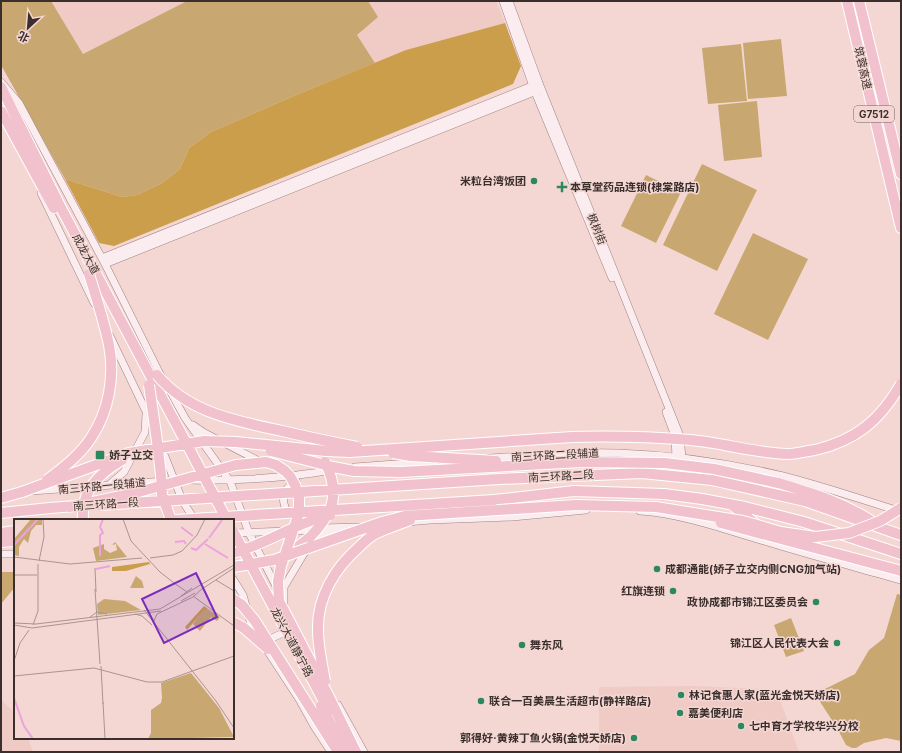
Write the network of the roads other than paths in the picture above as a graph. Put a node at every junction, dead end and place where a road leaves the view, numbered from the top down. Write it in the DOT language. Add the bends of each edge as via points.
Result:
graph roads {
  1 [pos="503,1"];
  2 [pos="509,1"];
  3 [pos="847,1"];
  4 [pos="859,1"];
  5 [pos="1,82"];
  6 [pos="1,87"];
  7 [pos="537,88"];
  8 [pos="1,112"];
  9 [pos="20,146"];
  10 [pos="901,174"];
  11 [pos="57,208"];
  12 [pos="901,228"];
  13 [pos="103,261"];
  14 [pos="92,272"];
  15 [pos="901,384"];
  16 [pos="149,386"];
  17 [pos="146,411"];
  18 [pos="185,418"];
  19 [pos="171,420"];
  20 [pos="269,428"];
  21 [pos="236,442"];
  22 [pos="152,449"];
  23 [pos="679,458"];
  24 [pos="546,463"];
  25 [pos="304,475"];
  26 [pos="291,476"];
  27 [pos="176,480"];
  28 [pos="203,480"];
  29 [pos="230,481"];
  30 [pos="110,484"];
  31 [pos="22,492"];
  32 [pos="1,493"];
  33 [pos="1,498"];
  34 [pos="212,498"];
  35 [pos="731,504"];
  36 [pos="70,507"];
  37 [pos="365,507"];
  38 [pos="901,508"];
  39 [pos="683,512"];
  40 [pos="901,512"];
  41 [pos="1,513"];
  42 [pos="662,513"];
  43 [pos="442,514"];
  44 [pos="83,519"];
  45 [pos="171,519"];
  46 [pos="194,519"];
  47 [pos="223,519"];
  48 [pos="323,528"];
  49 [pos="351,528"];
  50 [pos="887,530"];
  51 [pos="14,532"];
  52 [pos="234,532"];
  53 [pos="1,533"];
  54 [pos="250,533"];
  55 [pos="234,534"];
  56 [pos="768,534"];
  57 [pos="901,535"];
  58 [pos="14,541"];
  59 [pos="1,542"];
  60 [pos="234,544"];
  61 [pos="234,553"];
  62 [pos="1,554"];
  63 [pos="14,554"];
  64 [pos="901,554"];
  65 [pos="288,555"];
  66 [pos="234,567"];
  67 [pos="854,567"];
  68 [pos="901,571"];
  69 [pos="901,580"];
  70 [pos="234,581"];
  71 [pos="234,585"];
  72 [pos="243,595"];
  73 [pos="234,600"];
  74 [pos="284,603"];
  75 [pos="234,623"];
  76 [pos="303,637"];
  77 [pos="262,643"];
  78 [pos="282,666"];
  79 [pos="327,693"];
  80 [pos="331,752"];
  81 [pos="338,752"];
  82 [pos="346,752"];
  83 [pos="350,752"];
  84 [pos="356,752"];
  85 [pos="364,752"];
  1 -- 7 [label="main road, 枫树街"];
  2 -- 7 [label="main road, 枫树街"];
  3 -- 12 [label="highway, 筑蓉高速 / G7512"];
  4 -- 10 [label="highway, 筑蓉高速 / G7512"];
  5 -- 13 [label="main road" via="19,104"];
  6 -- 11 [label="highway, 成龙大道"];
  7 -- 13 [label="main road"];
  7 -- 23 [label="main road, 枫树街" via="680,436"];
  8 -- 9 [label="highway, 成龙大道"];
  9 -- 11 [label="highway, 成龙大道"];
  9 -- 17 [label="main road"];
  11 -- 14 [label="highway, 成龙大道"];
  13 -- 18 [label="main road"];
  14 -- 16 [label="highway, 成龙大道, bridge"];
  14 -- 19 [label="highway, 成龙大道"];
  14 -- 20 [label="highway, bridge" via="120,309 142,352 163,383 181,398 203,410"];
  14 -- 31 [label="highway, bridge" via="111,364 105,411 91,439 70,463 48,480"];
  15 -- 21 [label="highway, bridge" via="883,412 856,434 824,448 788,454 692,441 608,436 350,452"];
  16 -- 19 [label="highway, 成龙大道"];
  16 -- 45 [label="highway, bridge" via="160,461 162,495"];
  17 -- 27 [label="main road"];
  17 -- 30 [label="main road" via="145,432 124,472"];
  18 -- 26 [label="main road" via="203,432"];
  18 -- 29 [label="main road"];
  19 -- 47 [label="highway, bridge"];
  20 -- 24 [label="highway, bridge" via="411,456"];
  20 -- 65 [label="highway, bridge" via="307,444 323,457 333,485 333,501 323,523 303,544"];
  21 -- 22 [label="highway, bridge" via="204,441"];
  21 -- 24 [label="highway, bridge" via="354,471 401,472"];
  22 -- 31 [label="highway, bridge" via="128,453"];
  22 -- 44 [label="highway, bridge" via="124,459 108,468 96,480 85,497"];
  23 -- 25 [label="main road, 南三环路二段辅道" via="617,453 566,453 356,467"];
  23 -- 40 [label="main road, 南三环路二段辅道" via="782,476"];
  24 -- 50 [label="highway, bridge" via="665,463 714,469 778,483 830,499 853,509"];
  25 -- 26 [label="main road, 南三环路二段辅道"];
  25 -- 48 [label="main road" via="286,490 283,501 287,512 304,523"];
  26 -- 29 [label="main road, 南三环路二段辅道"];
  27 -- 28 [label="main road, 南三环路一段辅道"];
  27 -- 30 [label="main road, 南三环路一段辅道"];
  27 -- 46 [label="main road" via="183,502"];
  28 -- 29 [label="main road, 南三环路二段辅道"];
  29 -- 54 [label="main road"];
  30 -- 32 [label="main road, 南三环路一段辅道"];
  31 -- 33 [label="highway"];
  34 -- 36 [label="highway, 南三环路一段, bridge"];
  34 -- 50 [label="highway, 南三环路二段, bridge" via="642,472 712,480 806,501"];
  35 -- 37 [label="highway, 南三环路二段, bridge" via="664,494 574,491 494,500"];
  35 -- 56 [label="highway"];
  35 -- 64 [label="highway, 南三环路二段" via="804,522"];
  36 -- 41 [label="highway, 南三环路一段, bridge"];
  36 -- 79 [label="highway, bridge" via="136,493 236,465 266,462 285,470 295,485 299,505 298,516 281,566 278,581 279,601"];
  37 -- 47 [label="highway, 南三环路二段, bridge"];
  37 -- 61 [label="highway, bridge" via="319,518"];
  38 -- 39 [label="highway, bridge" via="880,521 849,533 816,538 742,521"];
  39 -- 43 [label="highway, bridge" via="656,507 576,506"];
  39 -- 68 [label="highway, bridge"];
  42 -- 49 [label="main road" via="581,510"];
  42 -- 56 [label="main road" via="726,522"];
  42 -- 67 [label="main road"];
  43 -- 65 [label="highway, bridge" via="405,516 382,522"];
  43 -- 79 [label="highway, bridge" via="417,518 372,536 348,556 332,578 324,593 318,629"];
  48 -- 49 [label="main road"];
  48 -- 54 [label="main road"];
  49 -- 74 [label="main road" via="312,540 284,587"];
  50 -- 57 [label="highway, 南三环路二段"];
  51 -- 53 [label="highway"];
  52 -- 54 [label="main road"];
  54 -- 74 [label="main road"];
  55 -- 83 [label="highway, 龙兴大道静宁路, bridge"];
  56 -- 67 [label="main road" via="813,549"];
  58 -- 59 [label="highway"];
  60 -- 82 [label="highway, 龙兴大道静宁路, bridge"];
  62 -- 63 [label="main road"];
  65 -- 66 [label="highway, bridge"];
  67 -- 69 [label="main road"];
  70 -- 72 [label="main road"];
  71 -- 72 [label="main road"];
  72 -- 77 [label="main road" via="252,628"];
  73 -- 78 [label="highway, bridge" via="255,621"];
  74 -- 76 [label="main road"];
  75 -- 78 [label="highway, bridge" via="265,646"];
  76 -- 77 [label="main road" via="295,631 288,630"];
  76 -- 85 [label="main road"];
  77 -- 80 [label="main road"];
  78 -- 81 [label="highway, bridge"];
  79 -- 84 [label="highway, bridge"];
}
